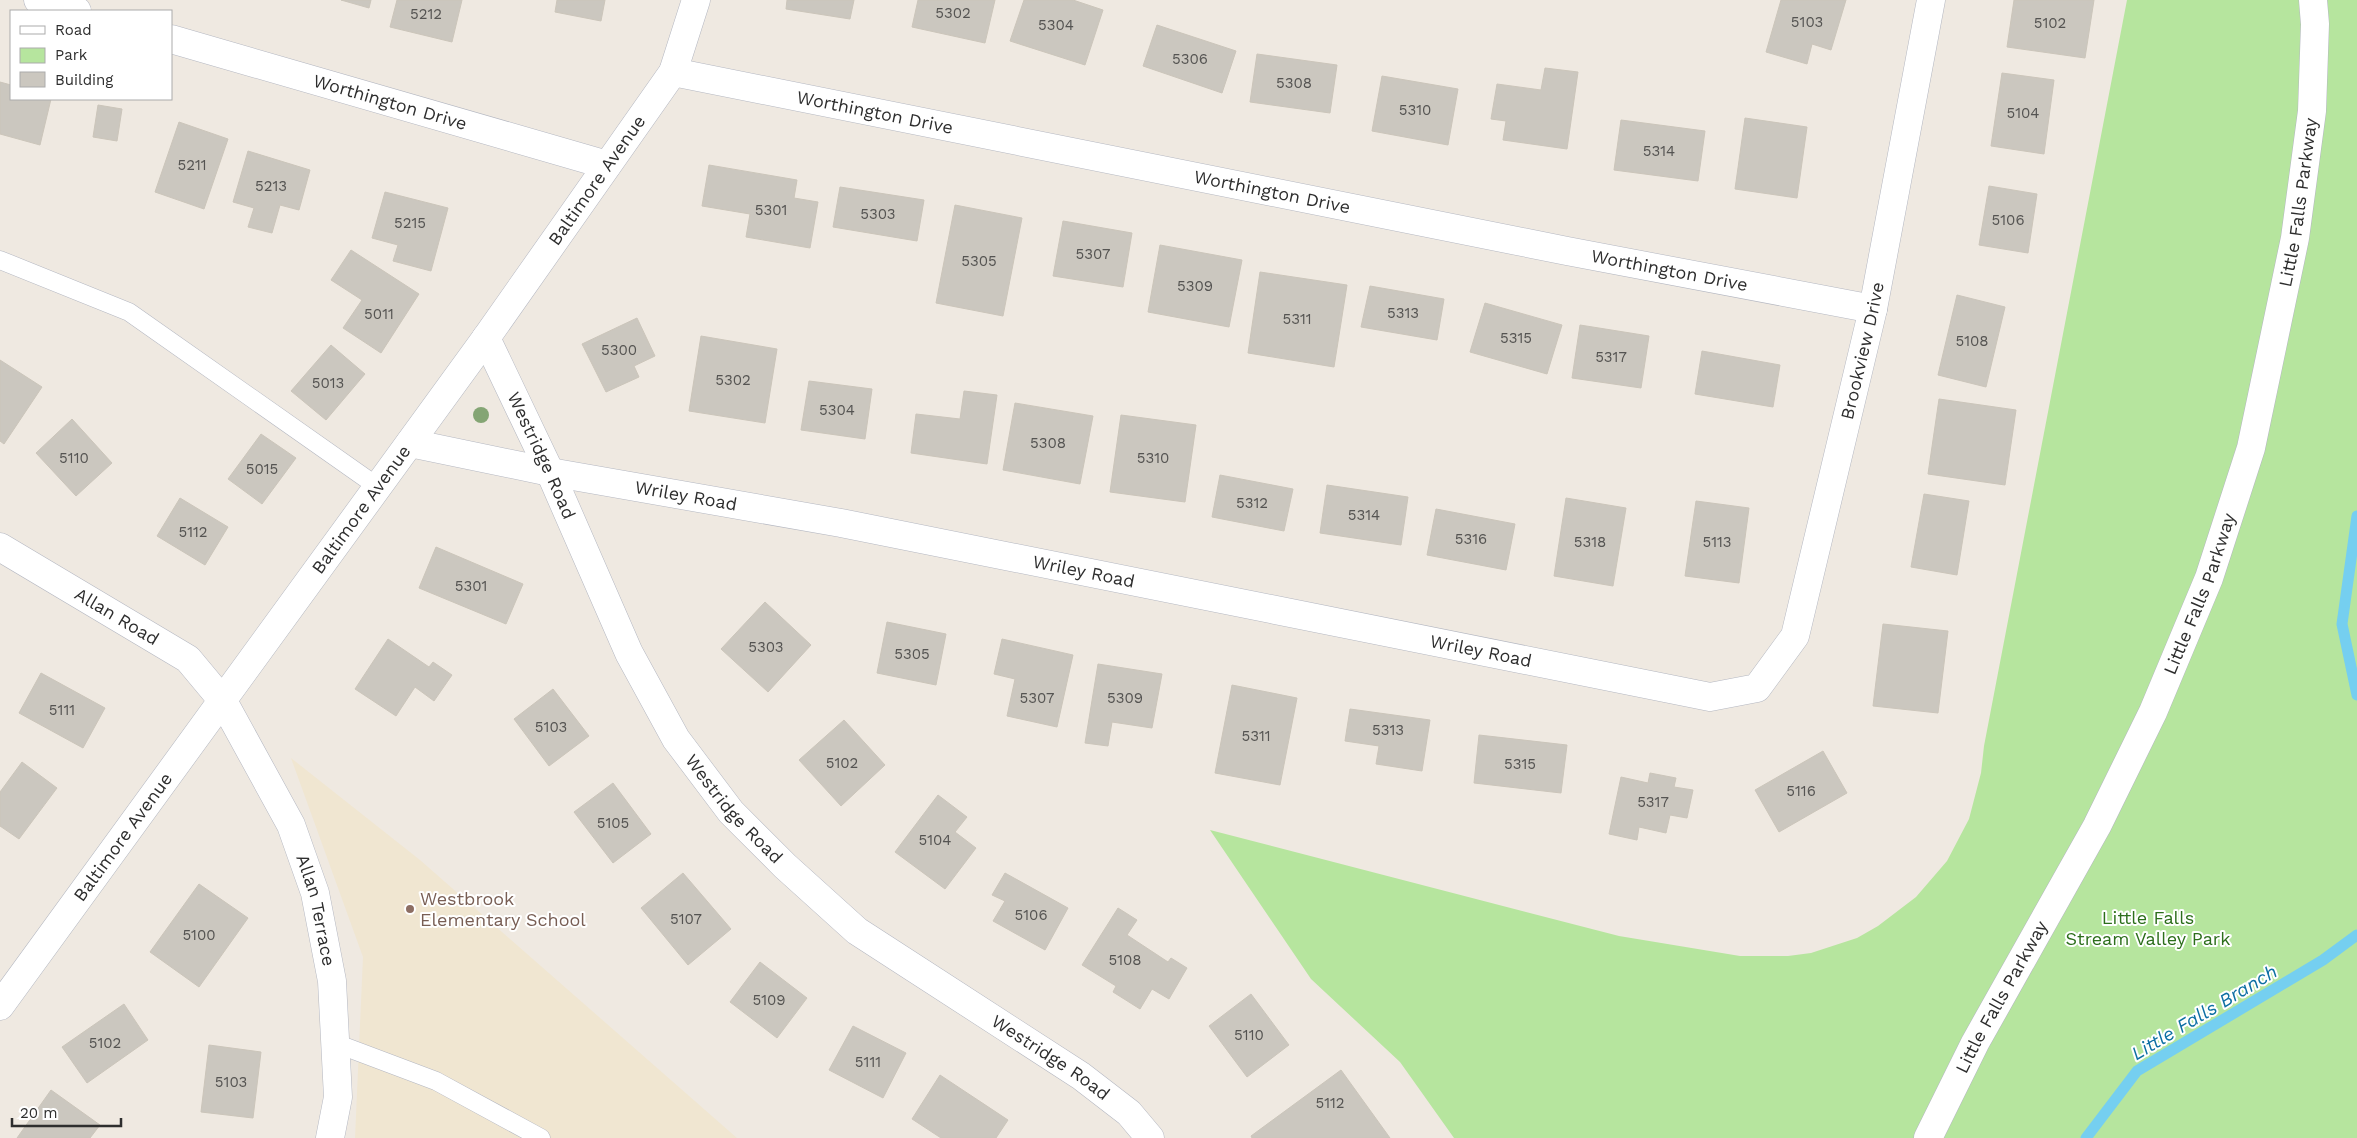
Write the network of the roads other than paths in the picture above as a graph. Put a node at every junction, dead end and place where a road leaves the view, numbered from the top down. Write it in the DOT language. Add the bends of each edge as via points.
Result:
graph roads {
  1 [pos="38,0"];
  2 [pos="696,0"];
  3 [pos="1931,0"];
  4 [pos="2313,0"];
  5 [pos="73,10"];
  6 [pos="172,39"];
  7 [pos="673,72"];
  8 [pos="607,165"];
  9 [pos="0,260"];
  10 [pos="1872,309"];
  11 [pos="486,338"];
  12 [pos="410,443"];
  13 [pos="550,472"];
  14 [pos="378,487"];
  15 [pos="0,547"];
  16 [pos="1757,688"];
  17 [pos="222,701"];
  18 [pos="4,991"];
  19 [pos="335,1044"];
  20 [pos="330,1138"];
  21 [pos="541,1138"];
  22 [pos="1150,1138"];
  23 [pos="1928,1138"];
  1 -- 5 [label="street"];
  2 -- 7 [label="street, Baltimore Avenue"];
  3 -- 10 [label="street, Brookview Drive"];
  4 -- 23 [label="street, Little Falls Parkway" via="2312,111 2295,238 2251,448 2209,578 2153,712 2097,826 1975,1043"];
  6 -- 8 [label="street, Worthington Drive"];
  7 -- 8 [label="street, Baltimore Avenue"];
  7 -- 10 [label="street, Worthington Drive"];
  8 -- 11 [label="street, Baltimore Avenue"];
  9 -- 14 [label="lane" via="129,312"];
  10 -- 16 [label="street, Brookview Drive" via="1794,636"];
  11 -- 12 [label="street, Baltimore Avenue"];
  11 -- 13 [label="street, Westridge Road"];
  12 -- 13 [label="street, Wriley Road"];
  12 -- 14 [label="street, Baltimore Avenue"];
  13 -- 16 [label="street, Wriley Road" via="841,522 1710,697"];
  13 -- 22 [label="street, Westridge Road" via="629,653 676,739 731,812 857,931 1081,1076 1129,1113"];
  14 -- 17 [label="street, Baltimore Avenue"];
  15 -- 17 [label="street, Allan Road" via="188,660"];
  17 -- 18 [label="street, Baltimore Avenue"];
  17 -- 19 [label="street, Allan Terrace" via="291,825 315,893 332,981"];
  19 -- 20 [label="street, Allan Terrace" via="338,1097"];
  19 -- 21 [label="lane" via="436,1081"];
}
